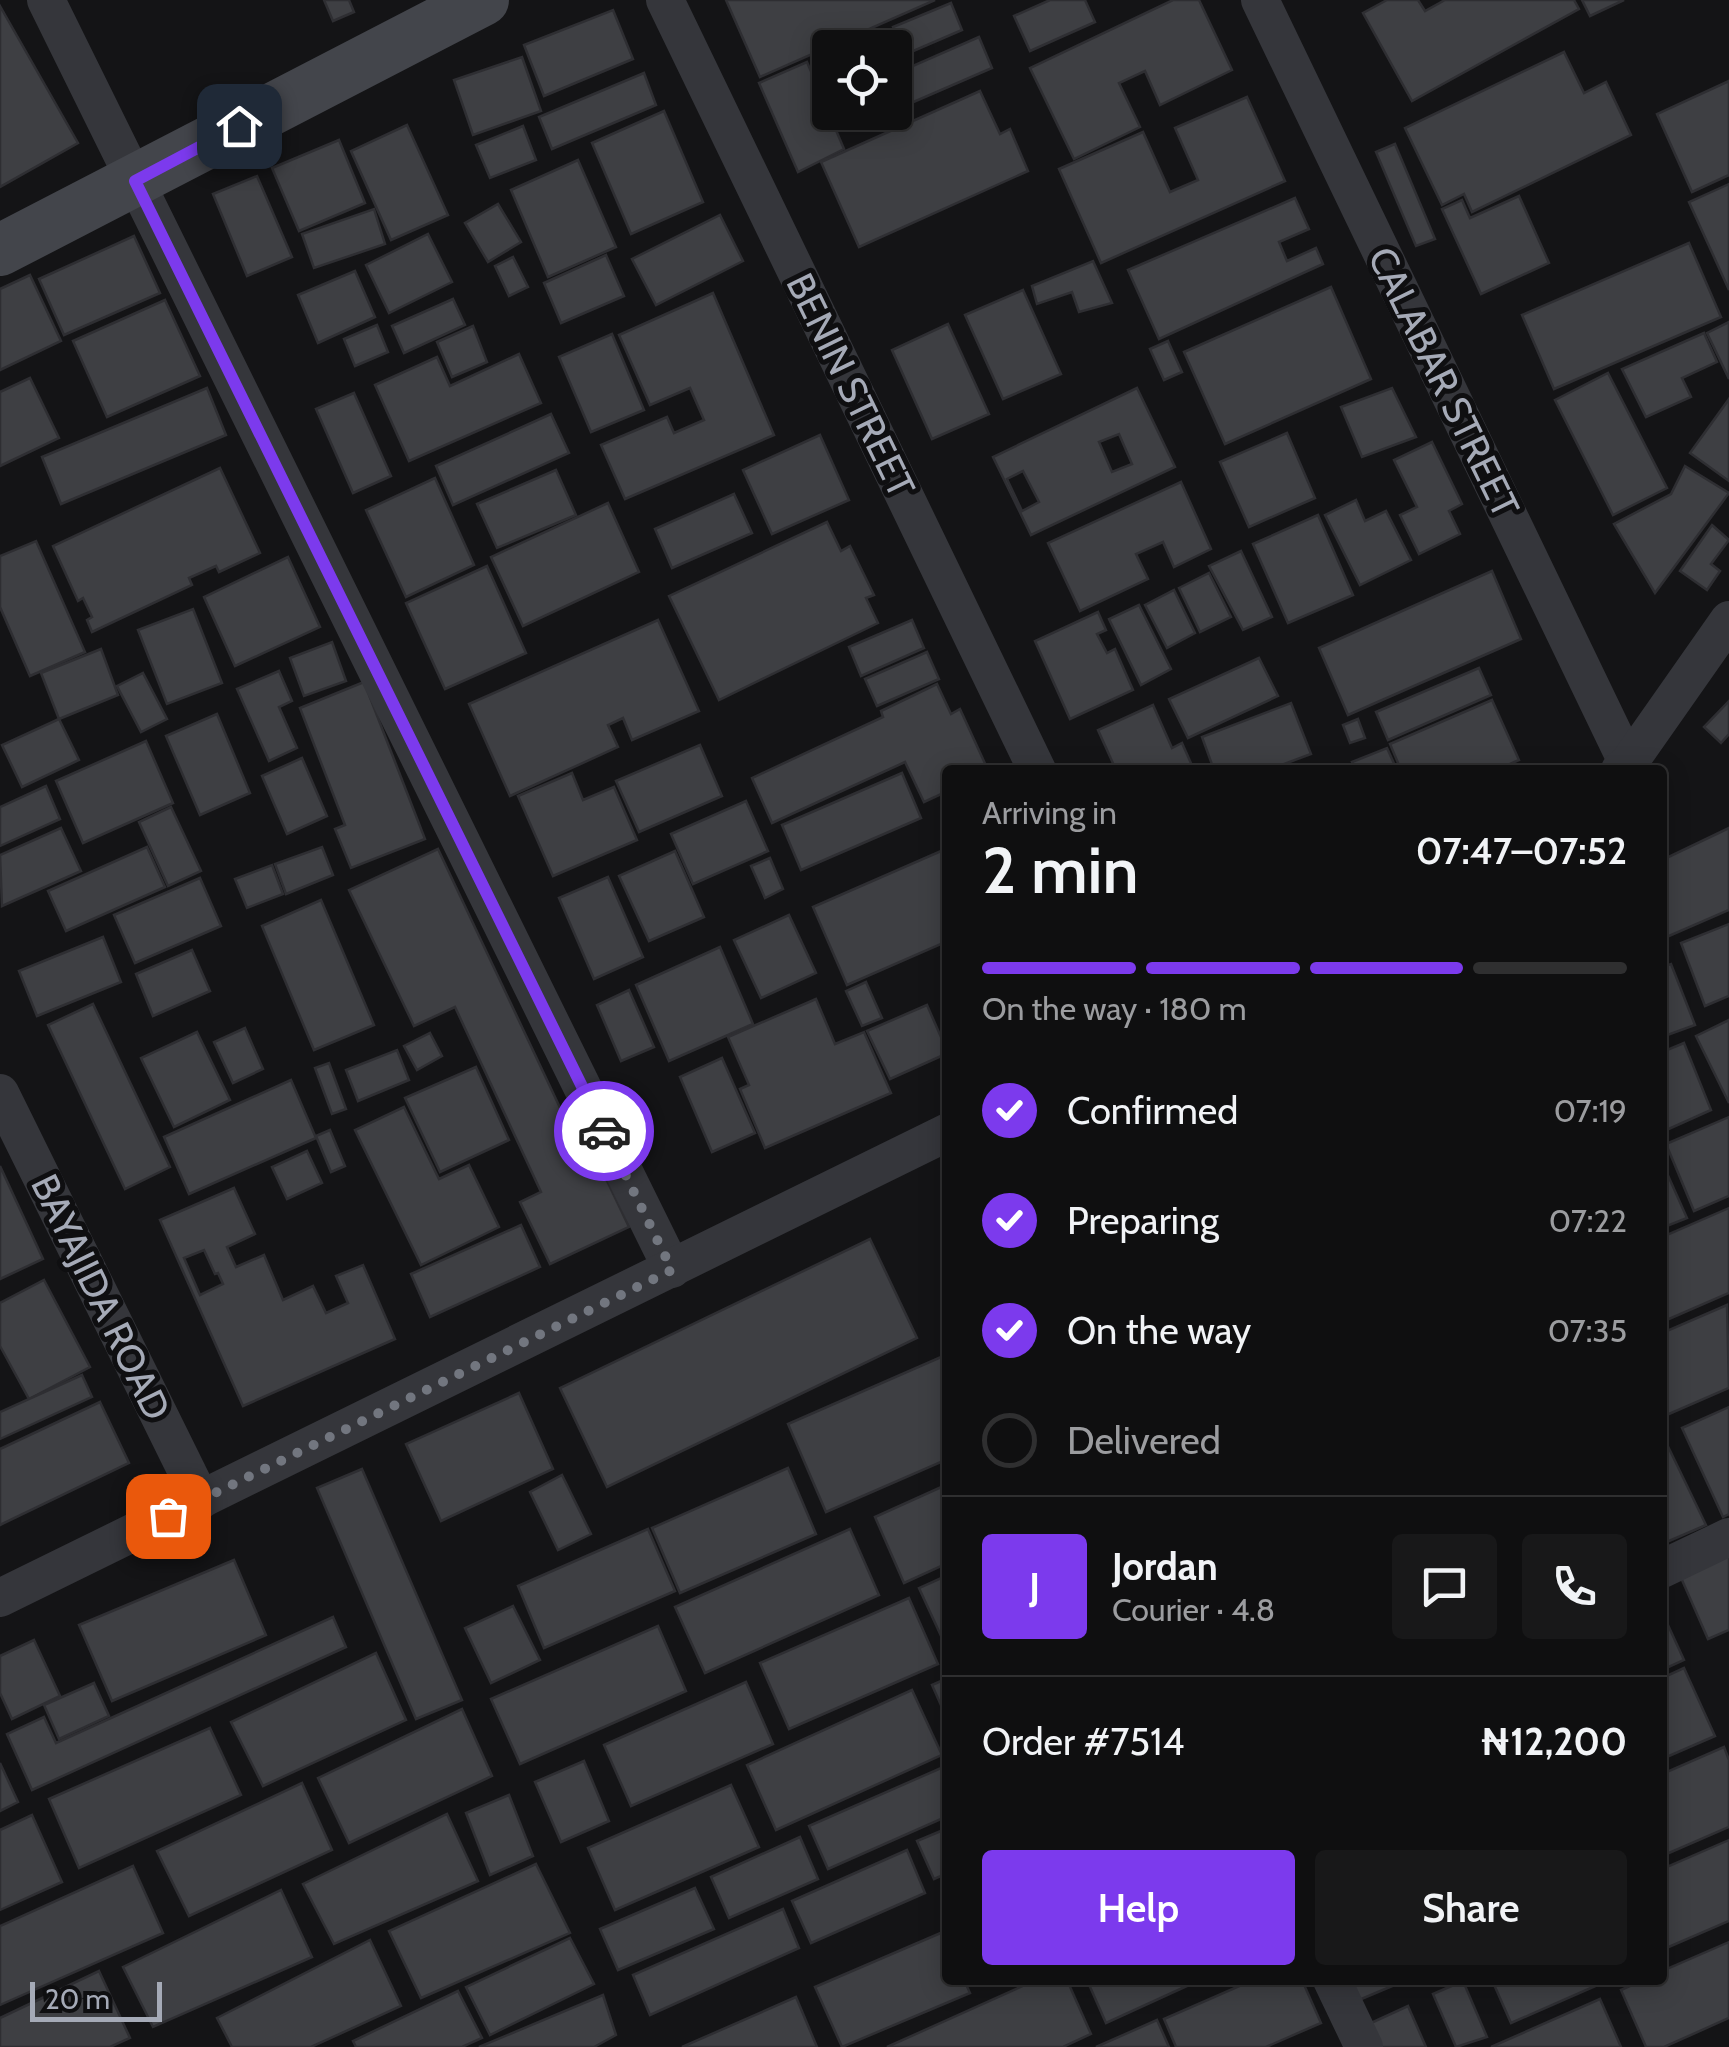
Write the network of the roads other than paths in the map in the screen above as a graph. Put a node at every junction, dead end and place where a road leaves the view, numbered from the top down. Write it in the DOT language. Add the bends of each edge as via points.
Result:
graph roads {
  1 [pos="46,0"];
  2 [pos="483,0"];
  3 [pos="665,0"];
  4 [pos="1260,0"];
  5 [pos="135,181"];
  6 [pos="0,250"];
  7 [pos="1729,620"];
  8 [pos="1036,765"];
  9 [pos="1623,765"];
  10 [pos="1625,765"];
  11 [pos="0,1093"];
  12 [pos="942,1135"];
  13 [pos="672,1270"];
  14 [pos="201,1500"];
  15 [pos="1729,1537"];
  16 [pos="1667,1567"];
  17 [pos="0,1598"];
  18 [pos="1334,1985"];
  19 [pos="1364,2047"];
  1 -- 5 [label="street"];
  2 -- 5 [label="street"];
  3 -- 8 [label="street, BENIN STREET"];
  4 -- 9 [label="street, CALABAR STREET"];
  5 -- 6 [label="street"];
  5 -- 13 [label="street"];
  7 -- 10 [label="street"];
  11 -- 14 [label="street, BAYAJIDA ROAD"];
  12 -- 13 [label="street"];
  13 -- 14 [label="street"];
  14 -- 17 [label="street"];
  15 -- 16 [label="street"];
  18 -- 19 [label="street"];
}
